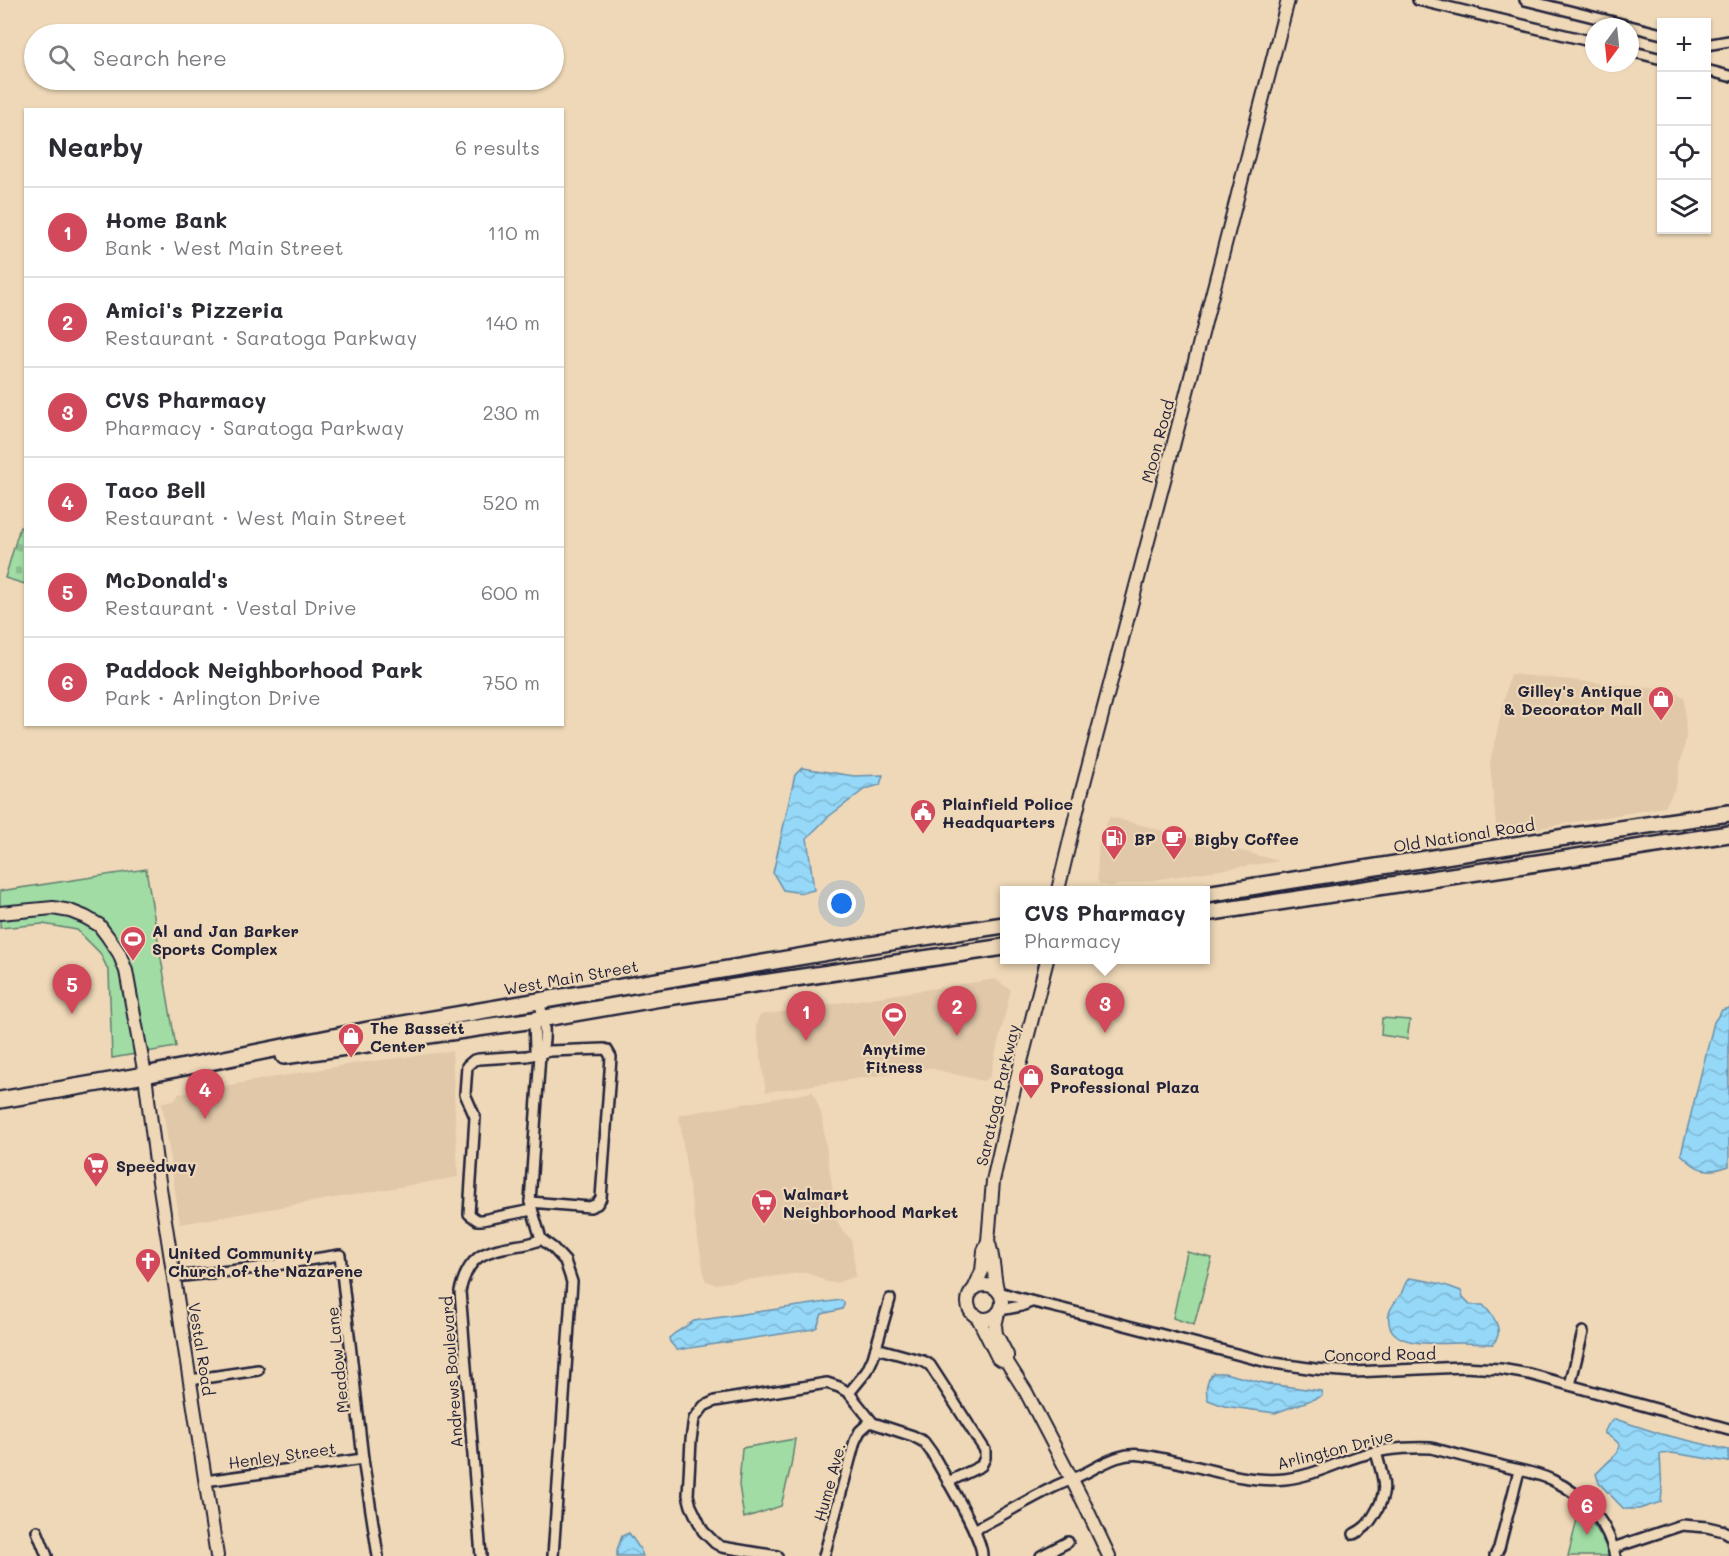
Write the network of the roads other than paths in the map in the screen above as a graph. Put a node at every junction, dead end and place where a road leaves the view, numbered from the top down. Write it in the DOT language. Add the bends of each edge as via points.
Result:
graph roads {
  1 [pos="1288,0"];
  2 [pos="1418,0"];
  3 [pos="1526,0"];
  4 [pos="1657,33"];
  5 [pos="1585,40"];
  6 [pos="1729,41"];
  7 [pos="1711,44"];
  8 [pos="1639,53"];
  9 [pos="1657,58"];
  10 [pos="1711,71"];
  11 [pos="1729,76"];
  12 [pos="1729,813"];
  13 [pos="1729,834"];
  14 [pos="1059,886"];
  15 [pos="1210,893"];
  16 [pos="1210,912"];
  17 [pos="0,913"];
  18 [pos="1000,927"];
  19 [pos="1000,947"];
  20 [pos="1046,964"];
  21 [pos="539,1000"];
  22 [pos="539,1019"];
  23 [pos="540,1054"];
  24 [pos="145,1075"];
  25 [pos="0,1100"];
  26 [pos="531,1206"];
  27 [pos="541,1239"];
  28 [pos="988,1241"];
  29 [pos="174,1277"];
  30 [pos="975,1287"];
  31 [pos="998,1290"];
  32 [pos="890,1299"];
  33 [pos="1031,1302"];
  34 [pos="999,1312"];
  35 [pos="977,1317"];
  36 [pos="1583,1332"];
  37 [pos="876,1348"];
  38 [pos="1007,1362"];
  39 [pos="258,1370"];
  40 [pos="190,1380"];
  41 [pos="1570,1385"];
  42 [pos="849,1393"];
  43 [pos="871,1421"];
  44 [pos="1729,1429"];
  45 [pos="1376,1452"];
  46 [pos="363,1459"];
  47 [pos="1519,1471"];
  48 [pos="1071,1480"];
  49 [pos="206,1481"];
  50 [pos="948,1482"];
  51 [pos="974,1530"];
  52 [pos="37,1532"];
  53 [pos="1354,1534"];
  54 [pos="1729,1534"];
  55 [pos="1068,1542"];
  56 [pos="1614,1552"];
  57 [pos="47,1556"];
  58 [pos="217,1556"];
  59 [pos="378,1556"];
  60 [pos="481,1556"];
  61 [pos="553,1556"];
  62 [pos="777,1556"];
  63 [pos="824,1556"];
  64 [pos="982,1556"];
  65 [pos="1041,1556"];
  66 [pos="1109,1556"];
  67 [pos="1495,1556"];
  1 -- 14 [label="street, Moon Road"];
  2 -- 5 [label="street"];
  3 -- 4 [label="street"];
  6 -- 7 [label="street"];
  8 -- 9 [label="street"];
  10 -- 11 [label="street"];
  12 -- 15 [label="main road, Old National Road"];
  13 -- 16 [label="main road"];
  17 -- 24 [label="street, Vestal Road" via="53,908 70,911 99,926 126,971"];
  18 -- 21 [label="main road, West Main Street"];
  19 -- 22 [label="main road, West Main Street"];
  20 -- 28 [label="street, Saratoga Parkway" via="993,1181"];
  21 -- 22 [label="street"];
  21 -- 24 [label="main road, West Main Street" via="360,1031"];
  22 -- 23 [label="street" via="544,1049"];
  22 -- 24 [label="main road, West Main Street"];
  23 -- 26 [label="street"];
  23 -- 26 [label="street" via="604,1049 611,1057 601,1198 590,1207"];
  23 -- 26 [label="street" via="474,1060 467,1066 465,1085 467,1102 475,1118 469,1214 482,1220"];
  24 -- 25 [label="main road, West Main Street"];
  24 -- 29 [label="street, Vestal Road"];
  26 -- 27 [label="street"];
  27 -- 60 [label="street, Andrews Boulevard" via="475,1259 463,1276 460,1291"];
  27 -- 61 [label="street" via="565,1261 572,1282"];
  28 -- 30 [label="street, Saratoga Parkway"];
  28 -- 31 [label="street, Saratoga Parkway"];
  29 -- 40 [label="street, Vestal Road"];
  29 -- 46 [label="street, Meadow Lane" via="340,1255"];
  30 -- 31 [label="street" via="986,1284"];
  30 -- 35 [label="street" via="968,1304"];
  31 -- 33 [label="street, Concord Road"];
  31 -- 34 [label="street" via="1002,1299"];
  32 -- 37 [label="street"];
  33 -- 34 [label="street, Concord Road"];
  33 -- 41 [label="street, Concord Road" via="1267,1362 1354,1372 1500,1369"];
  34 -- 35 [label="street" via="988,1318"];
  34 -- 38 [label="street" via="996,1334"];
  35 -- 38 [label="street" via="998,1358"];
  36 -- 41 [label="street"];
  37 -- 42 [label="street" via="867,1371"];
  37 -- 50 [label="street" via="930,1365 985,1450 981,1466"];
  38 -- 48 [label="street"];
  39 -- 40 [label="street"];
  40 -- 49 [label="street, Vestal Road"];
  41 -- 44 [label="street, Concord Road"];
  42 -- 43 [label="street"];
  42 -- 62 [label="street" via="827,1383 715,1401 704,1406 694,1419 688,1494 703,1531 722,1547"];
  43 -- 50 [label="street" via="924,1442"];
  43 -- 63 [label="street, Hume Ave." via="855,1441"];
  45 -- 47 [label="street, Arlington Drive" via="1431,1449"];
  45 -- 48 [label="street, Arlington Drive" via="1309,1474 1270,1480 1131,1455 1109,1460"];
  45 -- 53 [label="street" via="1384,1496 1365,1529"];
  46 -- 49 [label="street, Henley Street"];
  46 -- 59 [label="street, Meadow Lane"];
  47 -- 56 [label="street, Arlington Drive" via="1551,1479 1574,1492 1592,1509"];
  47 -- 67 [label="street"];
  48 -- 51 [label="street, Arlington Drive"];
  48 -- 66 [label="street"];
  49 -- 58 [label="street, Vestal Road"];
  50 -- 51 [label="street"];
  51 -- 64 [label="street"];
  52 -- 57 [label="street"];
  54 -- 56 [label="street" via="1682,1525"];
  55 -- 65 [label="street"];
}
